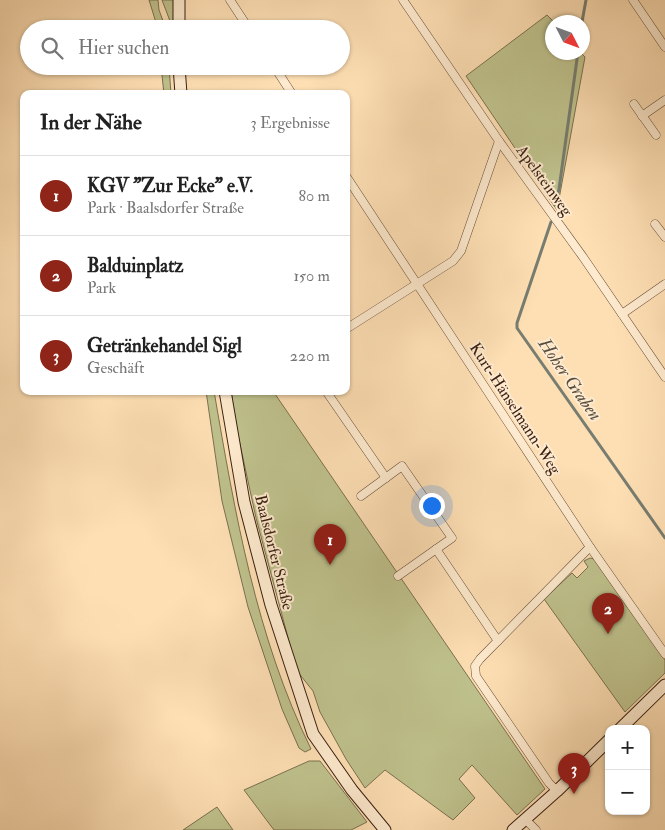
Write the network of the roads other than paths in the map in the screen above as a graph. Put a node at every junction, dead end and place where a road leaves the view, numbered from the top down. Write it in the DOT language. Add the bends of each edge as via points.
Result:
graph roads {
  1 [pos="179,0"];
  2 [pos="230,0"];
  3 [pos="403,0"];
  4 [pos="633,0"];
  5 [pos="179,20"];
  6 [pos="243,20"];
  7 [pos="665,47"];
  8 [pos="180,75"];
  9 [pos="280,75"];
  10 [pos="181,90"];
  11 [pos="289,90"];
  12 [pos="665,100"];
  13 [pos="634,104"];
  14 [pos="642,116"];
  15 [pos="656,135"];
  16 [pos="499,141"];
  17 [pos="350,182"];
  18 [pos="656,224"];
  19 [pos="665,237"];
  20 [pos="418,283"];
  21 [pos="665,284"];
  22 [pos="622,314"];
  23 [pos="350,326"];
  24 [pos="665,377"];
  25 [pos="226,395"];
  26 [pos="329,395"];
  27 [pos="386,478"];
  28 [pos="361,496"];
  29 [pos="590,548"];
  30 [pos="436,549"];
  31 [pos="398,576"];
  32 [pos="498,641"];
  33 [pos="665,654"];
  34 [pos="665,685"];
  35 [pos="624,725"];
  36 [pos="605,744"];
  37 [pos="556,791"];
  38 [pos="526,820"];
  39 [pos="385,830"];
  40 [pos="513,830"];
  41 [pos="536,830"];
  1 -- 5 [label="main road"];
  2 -- 6 [label="street"];
  3 -- 16 [label="street, Apelsteinweg"];
  4 -- 7 [label="street"];
  8 -- 10 [label="main road"];
  9 -- 11 [label="street"];
  12 -- 14 [label="street"];
  13 -- 14 [label="street"];
  14 -- 15 [label="street"];
  16 -- 20 [label="street" via="461,251 453,261"];
  16 -- 22 [label="street, Apelsteinweg"];
  17 -- 20 [label="street, Kurt-Hänselmann-Weg"];
  18 -- 19 [label="street"];
  20 -- 23 [label="street"];
  20 -- 29 [label="street, Kurt-Hänselmann-Weg"];
  21 -- 22 [label="street"];
  22 -- 24 [label="street, Apelsteinweg"];
  25 -- 39 [label="main road, Baalsdorfer Straße" via="244,502 271,605 313,734"];
  26 -- 27 [label="street"];
  27 -- 28 [label="street"];
  27 -- 30 [label="street" via="402,466 452,538"];
  29 -- 32 [label="street"];
  29 -- 33 [label="street, Kurt-Hänselmann-Weg"];
  30 -- 31 [label="street"];
  30 -- 32 [label="street"];
  32 -- 37 [label="street" via="475,666 476,676"];
  34 -- 35 [label="main road"];
  36 -- 37 [label="main road"];
  37 -- 38 [label="main road"];
  38 -- 40 [label="main road"];
  38 -- 41 [label="street"];
}
